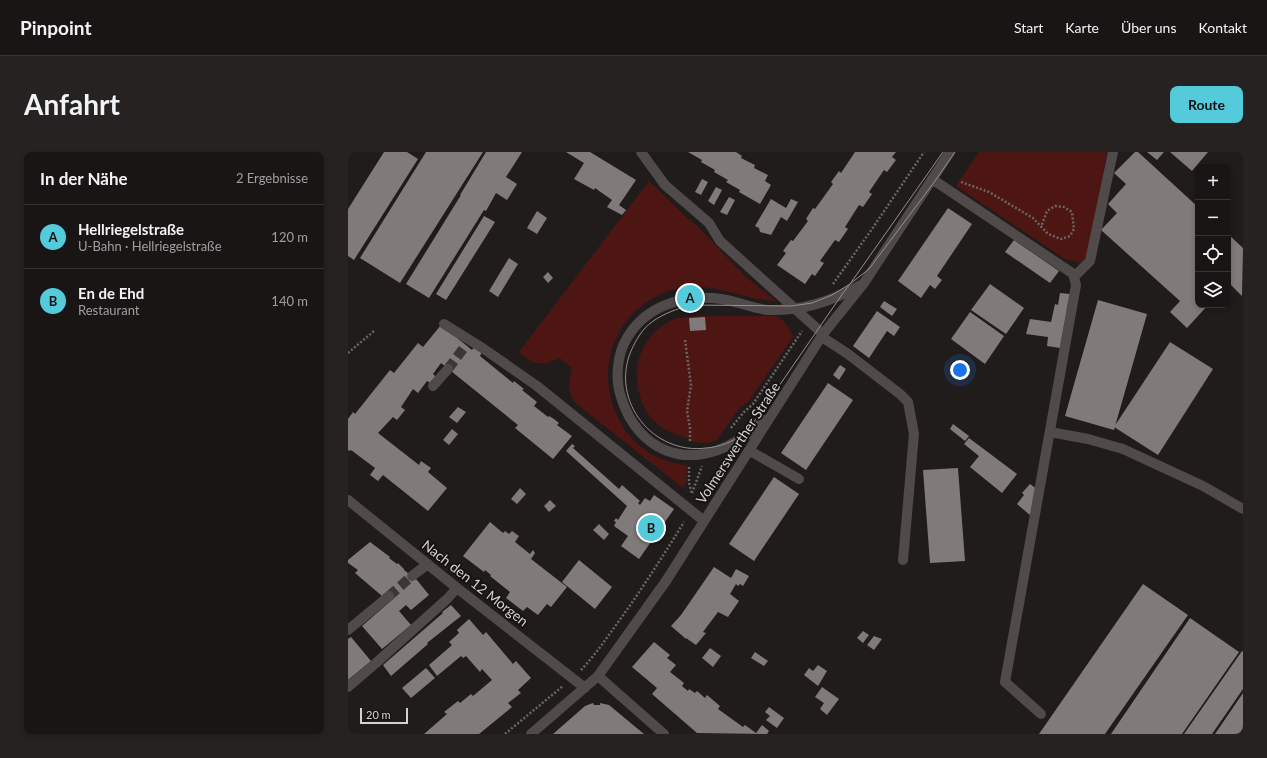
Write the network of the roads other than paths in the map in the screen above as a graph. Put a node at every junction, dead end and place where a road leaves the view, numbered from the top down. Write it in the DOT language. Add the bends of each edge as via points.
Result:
graph roads {
  1 [pos="641,152"];
  2 [pos="950,152"];
  3 [pos="1113,152"];
  4 [pos="932,178"];
  5 [pos="1074,277"];
  6 [pos="864,283"];
  7 [pos="794,309"];
  8 [pos="444,324"];
  9 [pos="823,335"];
  10 [pos="448,368"];
  11 [pos="433,386"];
  12 [pos="785,395"];
  13 [pos="1050,432"];
  14 [pos="750,451"];
  15 [pos="799,479"];
  16 [pos="348,500"];
  17 [pos="1243,509"];
  18 [pos="704,521"];
  19 [pos="903,560"];
  20 [pos="428,564"];
  21 [pos="412,576"];
  22 [pos="457,588"];
  23 [pos="389,596"];
  24 [pos="348,630"];
  25 [pos="598,676"];
  26 [pos="348,686"];
  27 [pos="585,688"];
  28 [pos="1041,714"];
  29 [pos="531,734"];
  30 [pos="664,734"];
  1 -- 7 [label="street" via="665,185 709,223 720,241"];
  2 -- 4 [label="street, Volmerswerther Straße"];
  3 -- 5 [label="street" via="1090,261"];
  4 -- 5 [label="street" via="1072,273"];
  4 -- 6 [label="street, Volmerswerther Straße"];
  5 -- 13 [label="street" via="1076,285"];
  6 -- 7 [label="street" via="811,306"];
  6 -- 9 [label="street, Volmerswerther Straße"];
  7 -- 9 [label="street"];
  7 -- 12 [label="street" via="768,310 721,299 674,301 641,320 632,330 625,341 618,366 620,395 635,426 645,438 679,455 700,455 723,449 755,430"];
  8 -- 18 [label="street" via="468,343 537,386"];
  9 -- 12 [label="street, Volmerswerther Straße"];
  9 -- 19 [label="street" via="908,402 914,434"];
  10 -- 11 [label="street"];
  12 -- 14 [label="street, Volmerswerther Straße"];
  13 -- 17 [label="street" via="1123,449 1203,486"];
  13 -- 28 [label="street" via="1005,682"];
  14 -- 15 [label="street"];
  14 -- 18 [label="street, Volmerswerther Straße"];
  16 -- 20 [label="street, Nach den 12 Morgen"];
  18 -- 25 [label="street, Volmerswerther Straße" via="666,581"];
  20 -- 21 [label="street"];
  20 -- 22 [label="street, Nach den 12 Morgen"];
  22 -- 26 [label="street"];
  22 -- 27 [label="street, Nach den 12 Morgen"];
  23 -- 24 [label="street"];
  25 -- 27 [label="street, Volmerswerther Straße"];
  25 -- 30 [label="street"];
  27 -- 29 [label="street, Volmerswerther Straße"];
}
